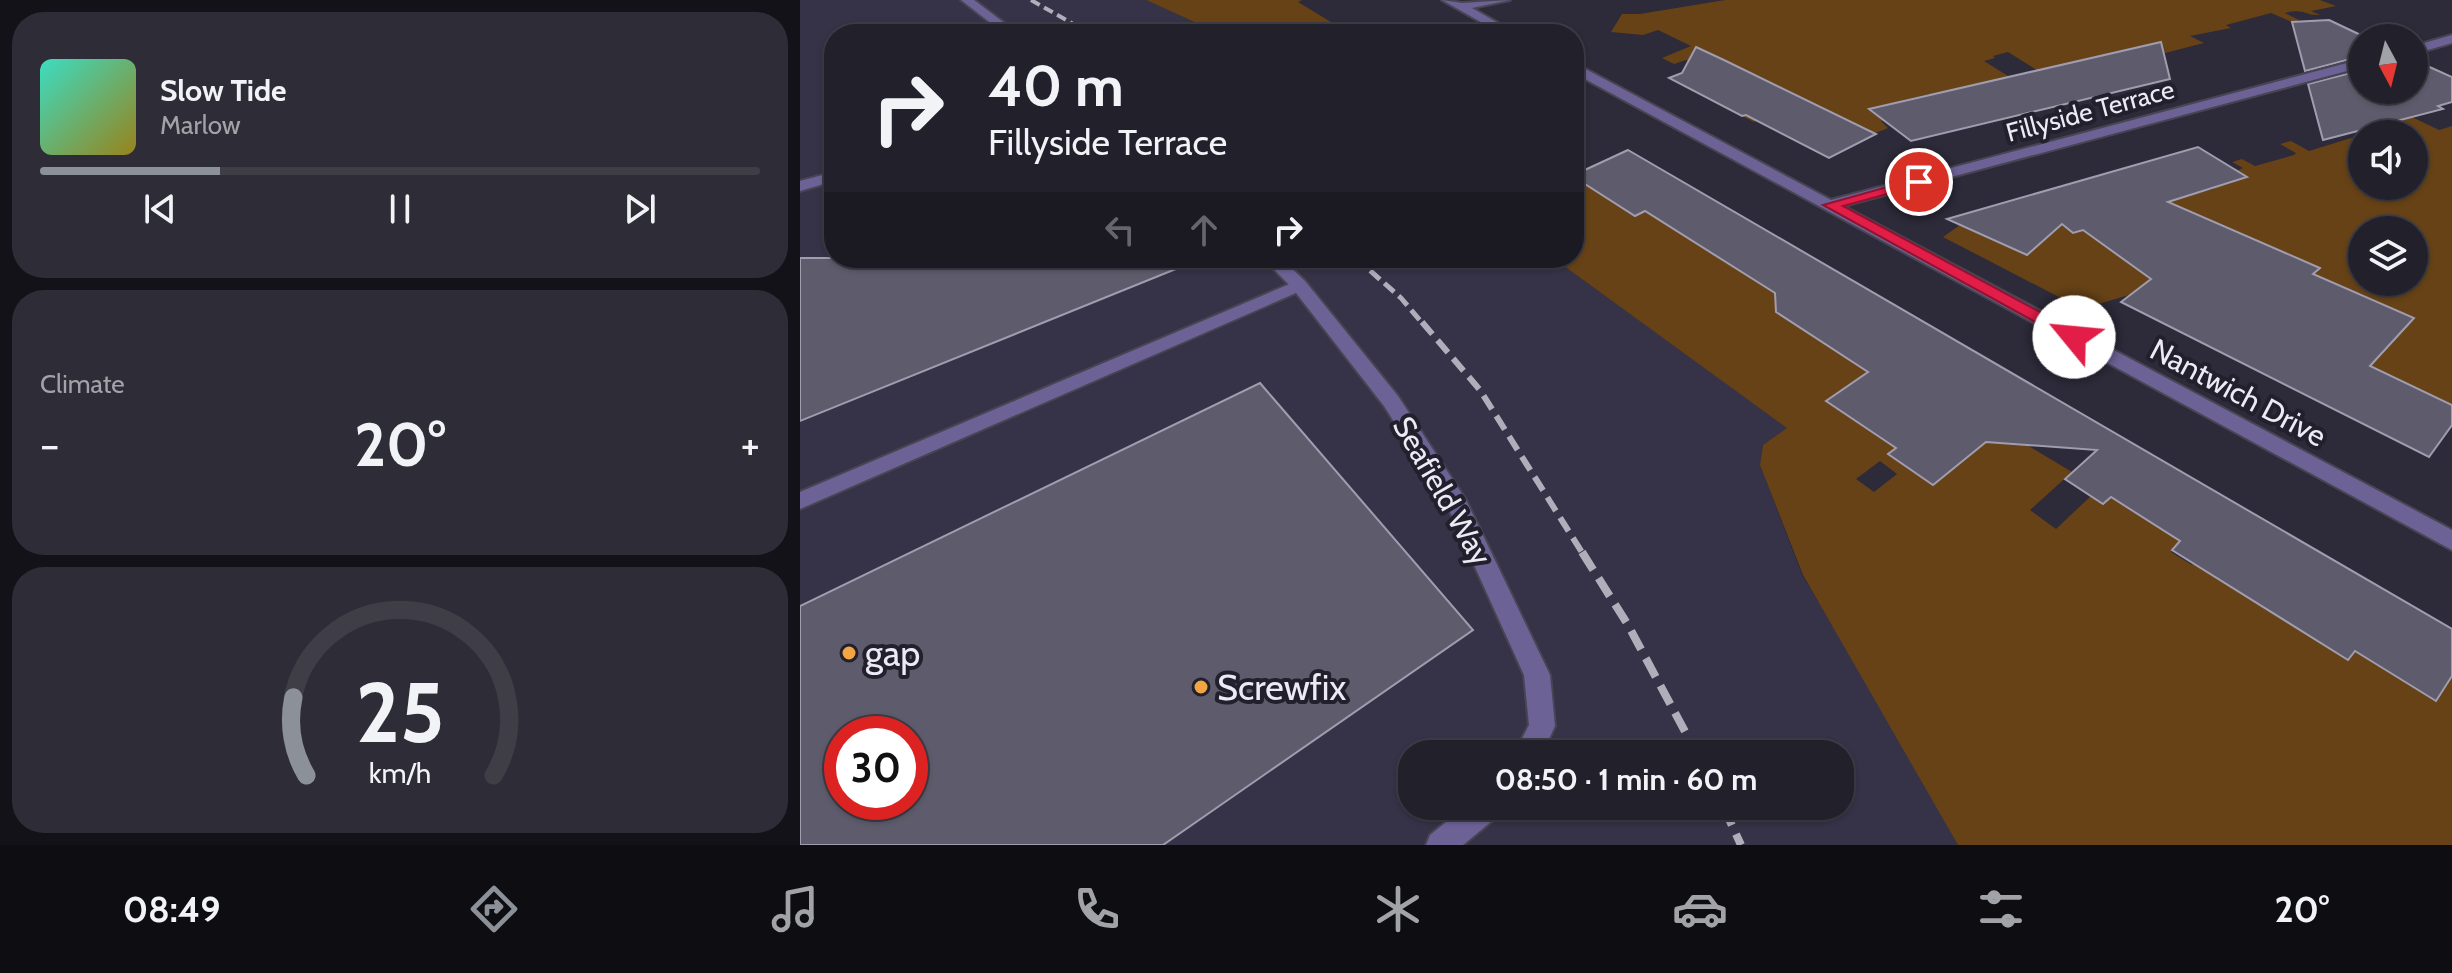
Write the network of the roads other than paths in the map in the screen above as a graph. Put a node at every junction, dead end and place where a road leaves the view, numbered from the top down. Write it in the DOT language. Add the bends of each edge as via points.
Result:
graph roads {
  1 [pos="967,0"];
  2 [pos="1448,0"];
  3 [pos="1504,0"];
  4 [pos="1460,7"];
  5 [pos="999,24"];
  6 [pos="1492,24"];
  7 [pos="2452,39"];
  8 [pos="2428,46"];
  9 [pos="2348,67"];
  10 [pos="1584,73"];
  11 [pos="824,179"];
  12 [pos="800,186"];
  13 [pos="1830,205"];
  14 [pos="1281,268"];
  15 [pos="1299,285"];
  16 [pos="800,501"];
  17 [pos="2452,541"];
  18 [pos="1535,740"];
  19 [pos="1471,820"];
  20 [pos="1440,845"];
  1 -- 5 [label="street"];
  2 -- 4 [label="street"];
  3 -- 4 [label="street"];
  4 -- 6 [label="street"];
  7 -- 8 [label="street"];
  9 -- 13 [label="street, Fillyside Terrace"];
  10 -- 13 [label="street, Nantwich Drive"];
  11 -- 12 [label="street"];
  13 -- 17 [label="street, Nantwich Drive"];
  14 -- 15 [label="street, Seafield Way"];
  15 -- 16 [label="street"];
  15 -- 18 [label="street, Seafield Way" via="1391,401 1455,500 1537,675 1542,726"];
  19 -- 20 [label="street"];
}
